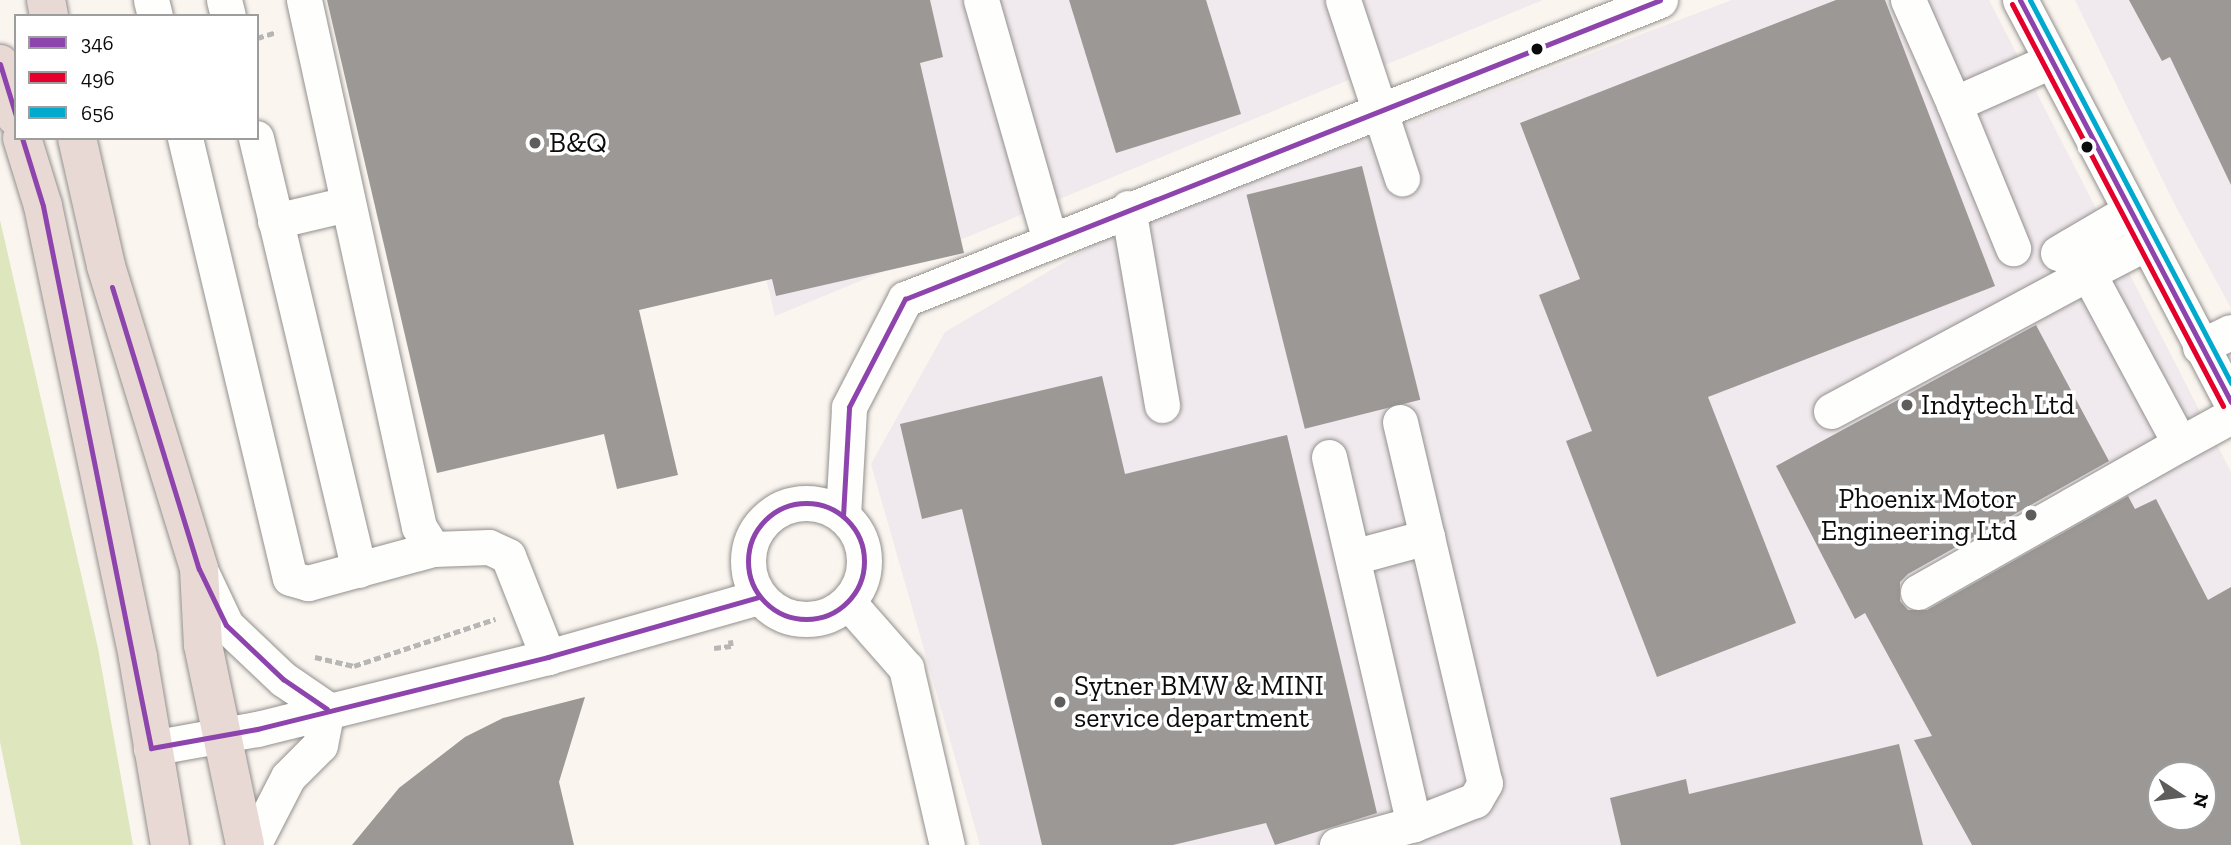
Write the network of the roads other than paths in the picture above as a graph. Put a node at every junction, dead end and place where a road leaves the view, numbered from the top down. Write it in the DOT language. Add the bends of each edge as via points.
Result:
graph roads {
  1 [pos="304,0"];
  2 [pos="981,0"];
  3 [pos="1343,0"];
  4 [pos="1660,0"];
  5 [pos="1908,0"];
  6 [pos="2020,0"];
  7 [pos="2049,62"];
  8 [pos="0,64"];
  9 [pos="1954,104"];
  10 [pos="1380,109"];
  11 [pos="14,110"];
  12 [pos="23,140"];
  13 [pos="77,140"];
  14 [pos="185,140"];
  15 [pos="256,140"];
  16 [pos="1402,178"];
  17 [pos="346,204"];
  18 [pos="1128,208"];
  19 [pos="2129,212"];
  20 [pos="275,221"];
  21 [pos="1050,240"];
  22 [pos="2144,244"];
  23 [pos="2013,248"];
  24 [pos="2057,253"];
  25 [pos="2088,273"];
  26 [pos="2231,332"];
  27 [pos="2200,347"];
  28 [pos="2231,402"];
  29 [pos="1162,405"];
  30 [pos="1831,411"];
  31 [pos="2231,416"];
  32 [pos="1400,422"];
  33 [pos="2180,444"];
  34 [pos="1329,457"];
  35 [pos="843,516"];
  36 [pos="1427,537"];
  37 [pos="433,549"];
  38 [pos="1353,557"];
  39 [pos="199,569"];
  40 [pos="359,570"];
  41 [pos="1918,592"];
  42 [pos="758,597"];
  43 [pos="848,602"];
  44 [pos="548,657"];
  45 [pos="327,709"];
  46 [pos="224,735"];
  47 [pos="151,748"];
  48 [pos="1414,824"];
  49 [pos="170,845"];
  50 [pos="245,845"];
  51 [pos="253,845"];
  52 [pos="947,845"];
  53 [pos="1337,845"];
  1 -- 17 [label="street"];
  2 -- 21 [label="street"];
  3 -- 10 [label="street"];
  4 -- 10 [label="street"];
  5 -- 9 [label="street"];
  6 -- 7 [label="street"];
  7 -- 9 [label="street"];
  7 -- 19 [label="street"];
  8 -- 11 [label="highway"];
  9 -- 23 [label="street"];
  10 -- 16 [label="street"];
  10 -- 18 [label="street"];
  12 -- 47 [label="highway" via="48,233"];
  13 -- 39 [label="highway" via="106,266"];
  14 -- 40 [label="street" via="290,578 308,583"];
  15 -- 20 [label="street"];
  17 -- 20 [label="street"];
  17 -- 37 [label="street" via="419,527"];
  18 -- 21 [label="street"];
  18 -- 29 [label="street"];
  19 -- 22 [label="street"];
  19 -- 24 [label="street"];
  20 -- 40 [label="street"];
  21 -- 35 [label="street" via="905,299 849,407"];
  22 -- 25 [label="street"];
  22 -- 27 [label="street"];
  25 -- 30 [label="street"];
  25 -- 33 [label="street"];
  26 -- 27 [label="street"];
  27 -- 28 [label="street"];
  31 -- 33 [label="street"];
  32 -- 36 [label="street"];
  33 -- 41 [label="street"];
  34 -- 38 [label="street"];
  35 -- 42 [label="street" via="816,503 770,514 748,549 749,578"];
  35 -- 43 [label="street" via="861,542 864,564"];
  36 -- 38 [label="street"];
  36 -- 48 [label="street" via="1485,783 1475,800"];
  37 -- 40 [label="street"];
  37 -- 44 [label="street" via="489,547 508,556"];
  38 -- 48 [label="street"];
  39 -- 45 [label="street" via="226,625 283,679"];
  39 -- 46 [label="highway" via="203,645"];
  42 -- 43 [label="street" via="782,616 804,620"];
  42 -- 44 [label="street"];
  43 -- 52 [label="street" via="906,668"];
  44 -- 45 [label="street"];
  45 -- 46 [label="street"];
  45 -- 51 [label="street" via="320,745 288,777"];
  46 -- 47 [label="street"];
  46 -- 50 [label="highway"];
  47 -- 49 [label="highway"];
  48 -- 53 [label="street"];
}
